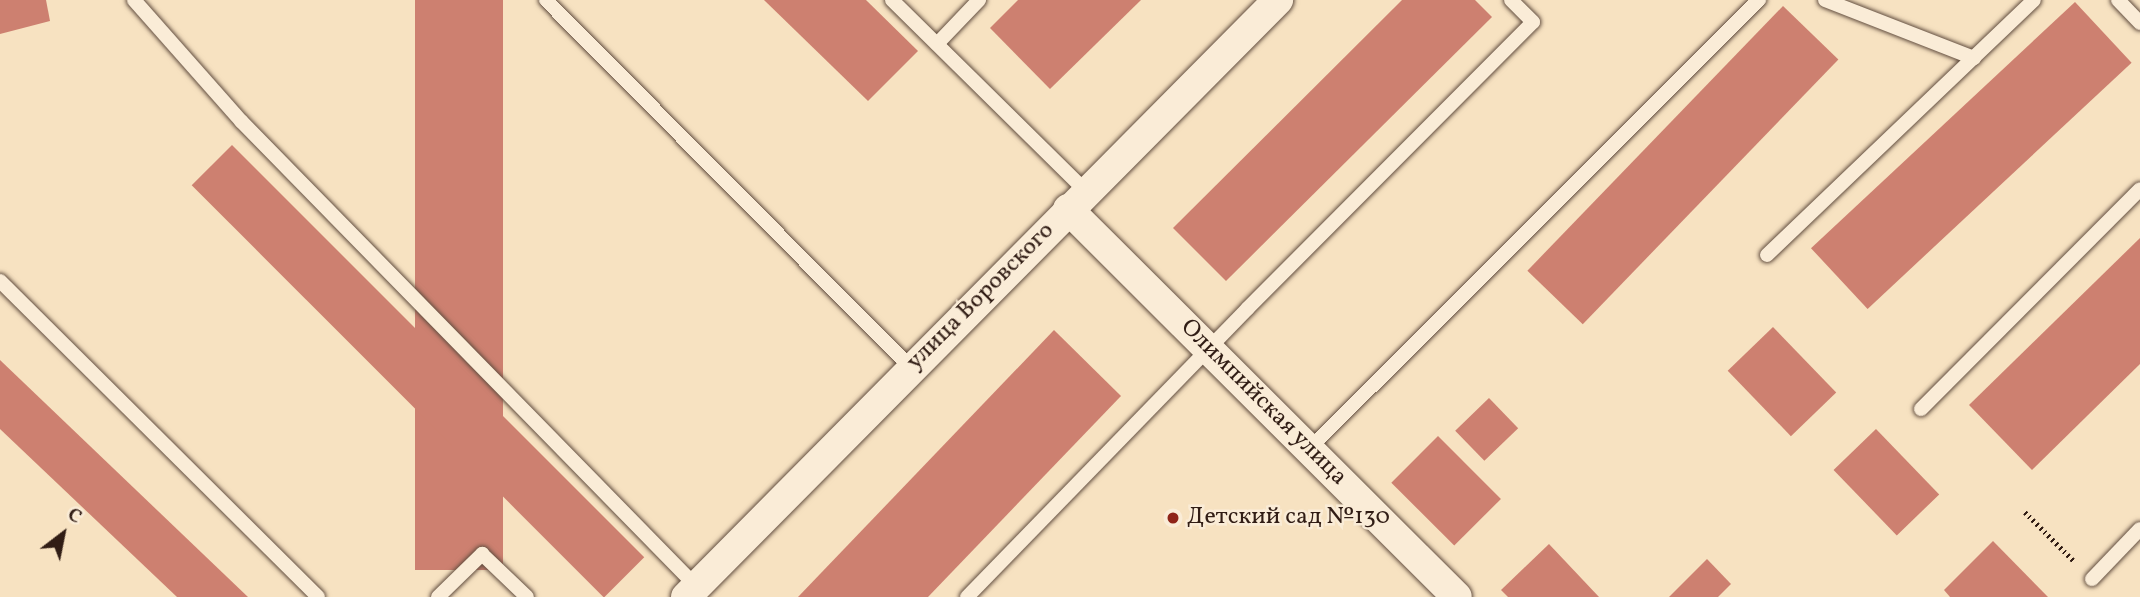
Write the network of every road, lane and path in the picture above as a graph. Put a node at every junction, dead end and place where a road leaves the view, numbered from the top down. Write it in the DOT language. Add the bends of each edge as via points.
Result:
graph roads {
  1 [pos="134,0"];
  2 [pos="546,0"];
  3 [pos="892,0"];
  4 [pos="979,0"];
  5 [pos="1278,0"];
  6 [pos="1511,0"];
  7 [pos="1759,0"];
  8 [pos="1825,0"];
  9 [pos="2034,0"];
  10 [pos="2118,0"];
  11 [pos="2140,23"];
  12 [pos="937,44"];
  13 [pos="1974,58"];
  14 [pos="2140,188"];
  15 [pos="1077,200"];
  16 [pos="1767,255"];
  17 [pos="0,281"];
  18 [pos="1209,349"];
  19 [pos="911,368"];
  20 [pos="1921,409"];
  21 [pos="1309,449"];
  22 [pos="2025,512"];
  23 [pos="2140,529"];
  24 [pos="2092,579"];
  25 [pos="691,592"];
  26 [pos="318,597"];
  27 [pos="438,597"];
  28 [pos="527,597"];
  29 [pos="967,597"];
  30 [pos="1457,597"];
  1 -- 25 [label="lane" via="241,121"];
  2 -- 19 [label="lane"];
  3 -- 12 [label="lane"];
  4 -- 12 [label="lane"];
  5 -- 15 [label="street, улица Воровского"];
  6 -- 18 [label="lane" via="1533,22"];
  7 -- 21 [label="lane"];
  8 -- 13 [label="lane"];
  9 -- 13 [label="lane"];
  10 -- 11 [label="lane"];
  12 -- 15 [label="lane"];
  13 -- 16 [label="lane"];
  14 -- 20 [label="lane"];
  15 -- 18 [label="street, Олимпийская улица"];
  15 -- 19 [label="street, улица Воровского"];
  17 -- 26 [label="lane"];
  18 -- 21 [label="street, Олимпийская улица"];
  18 -- 29 [label="lane"];
  19 -- 25 [label="street, улица Воровского"];
  21 -- 30 [label="street, Олимпийская улица"];
  22 -- 24 [label="path"];
  23 -- 24 [label="lane"];
  27 -- 28 [label="lane" via="481,554"];
}
